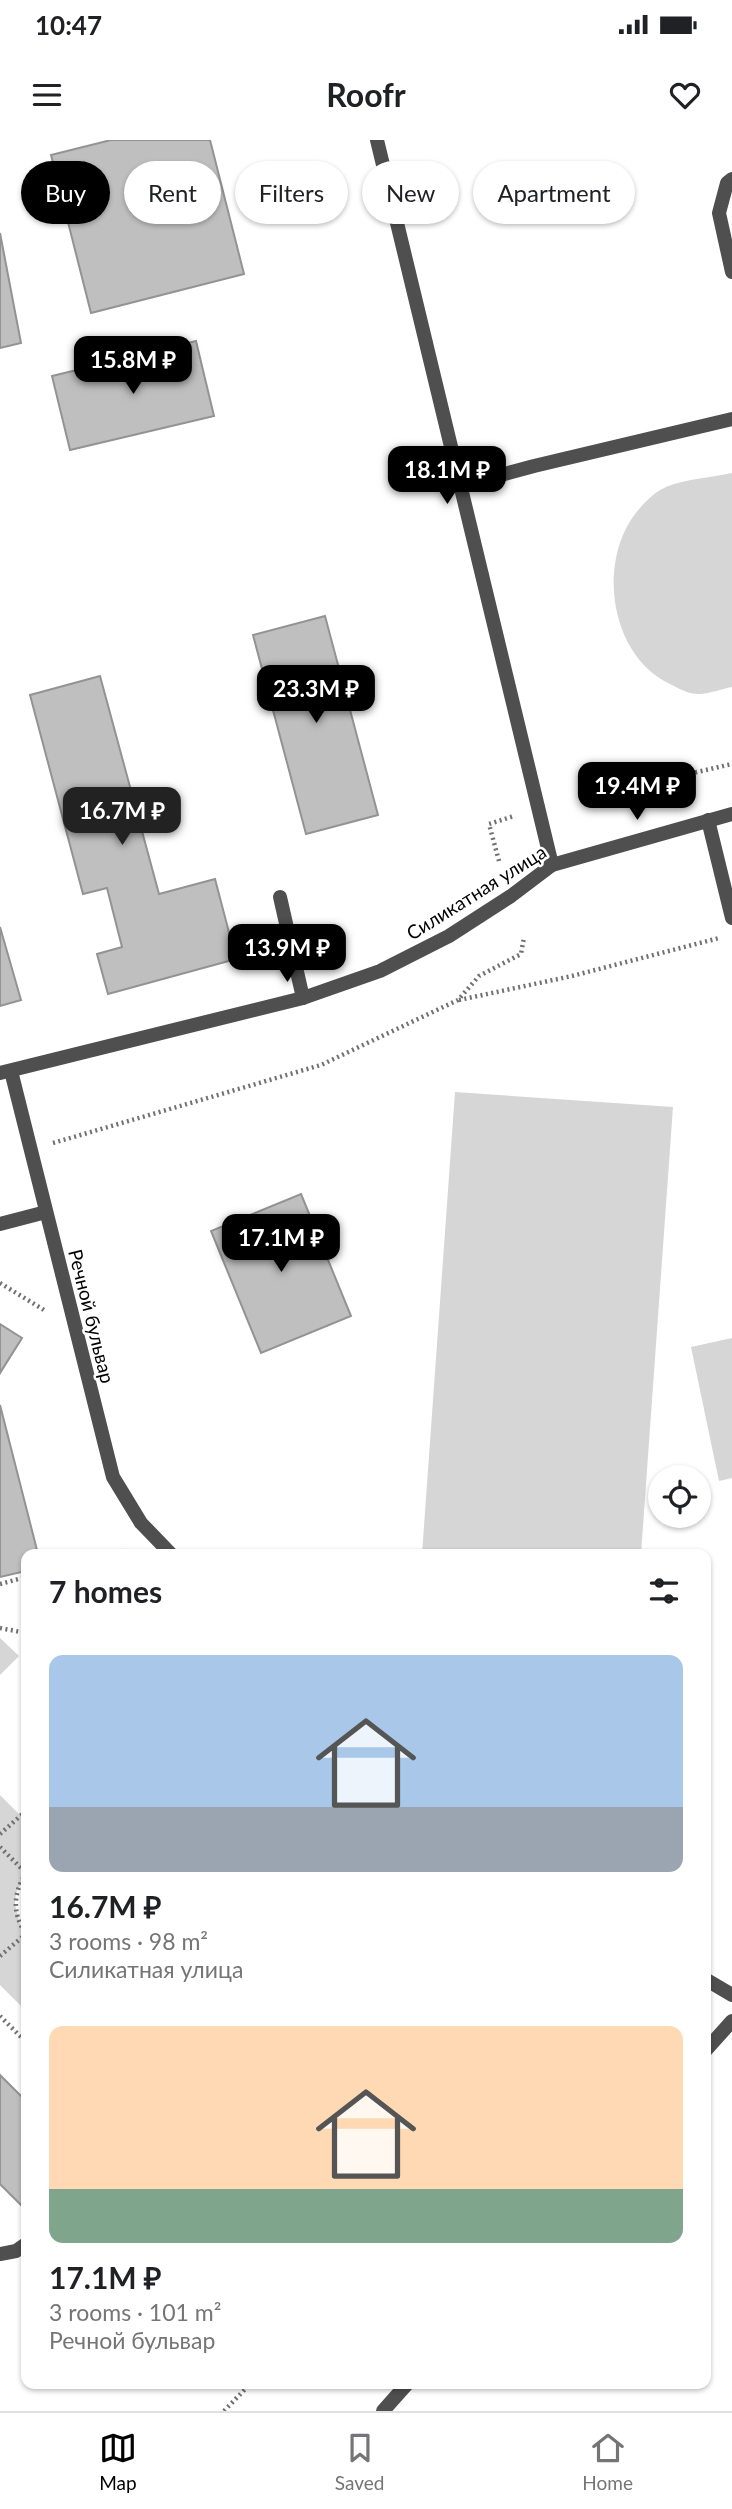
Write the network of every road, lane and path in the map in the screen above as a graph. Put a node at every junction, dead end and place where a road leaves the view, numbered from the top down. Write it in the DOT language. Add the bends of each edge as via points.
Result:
graph roads {
  1 [pos="377,140"];
  2 [pos="732,179"];
  3 [pos="732,272"];
  4 [pos="732,419"];
  5 [pos="460,486"];
  6 [pos="732,764"];
  7 [pos="588,797"];
  8 [pos="732,814"];
  9 [pos="519,815"];
  10 [pos="708,820"];
  11 [pos="499,860"];
  12 [pos="551,864"];
  13 [pos="280,897"];
  14 [pos="732,918"];
  15 [pos="732,935"];
  16 [pos="524,937"];
  17 [pos="303,998"];
  18 [pos="458,1000"];
  19 [pos="5,1072"];
  20 [pos="30,1148"];
  21 [pos="46,1212"];
  22 [pos="0,1224"];
  23 [pos="0,1283"];
  24 [pos="50,1314"];
  25 [pos="164,1549"];
  26 [pos="21,1578"];
  27 [pos="0,1584"];
  28 [pos="0,1628"];
  29 [pos="21,1632"];
  30 [pos="21,1815"];
  31 [pos="0,1834"];
  32 [pos="0,1847"];
  33 [pos="21,1868"];
  34 [pos="21,1883"];
  35 [pos="21,1926"];
  36 [pos="21,1938"];
  37 [pos="0,1956"];
  38 [pos="711,1983"];
  39 [pos="732,1996"];
  40 [pos="0,2016"];
  41 [pos="732,2021"];
  42 [pos="21,2037"];
  43 [pos="711,2044"];
  44 [pos="21,2248"];
  45 [pos="0,2254"];
  46 [pos="245,2389"];
  47 [pos="403,2389"];
  48 [pos="224,2411"];
  49 [pos="383,2411"];
  1 -- 5 [label="street"];
  2 -- 3 [label="street" via="719,213"];
  4 -- 5 [label="street"];
  5 -- 12 [label="street"];
  6 -- 7 [label="path"];
  8 -- 10 [label="street, Силикатная улица"];
  9 -- 11 [label="path" via="489,824"];
  10 -- 12 [label="street, Силикатная улица"];
  10 -- 14 [label="street"];
  12 -- 17 [label="street, Силикатная улица" via="449,936 380,971"];
  13 -- 17 [label="street"];
  15 -- 18 [label="path"];
  16 -- 18 [label="path" via="521,954 479,976"];
  17 -- 19 [label="street, Силикатная улица"];
  18 -- 20 [label="path" via="321,1065"];
  19 -- 20 [label="street, Речной бульвар"];
  20 -- 21 [label="street, Речной бульвар"];
  21 -- 22 [label="street"];
  21 -- 25 [label="street, Речной бульвар" via="113,1477 131,1509"];
  23 -- 24 [label="path"];
  26 -- 27 [label="path"];
  28 -- 29 [label="path"];
  30 -- 31 [label="path"];
  32 -- 33 [label="path"];
  34 -- 35 [label="path" via="15,1904"];
  36 -- 37 [label="path"];
  38 -- 39 [label="street"];
  40 -- 42 [label="path"];
  41 -- 43 [label="street"];
  44 -- 45 [label="street"];
  46 -- 48 [label="path"];
  47 -- 49 [label="street"];
}
